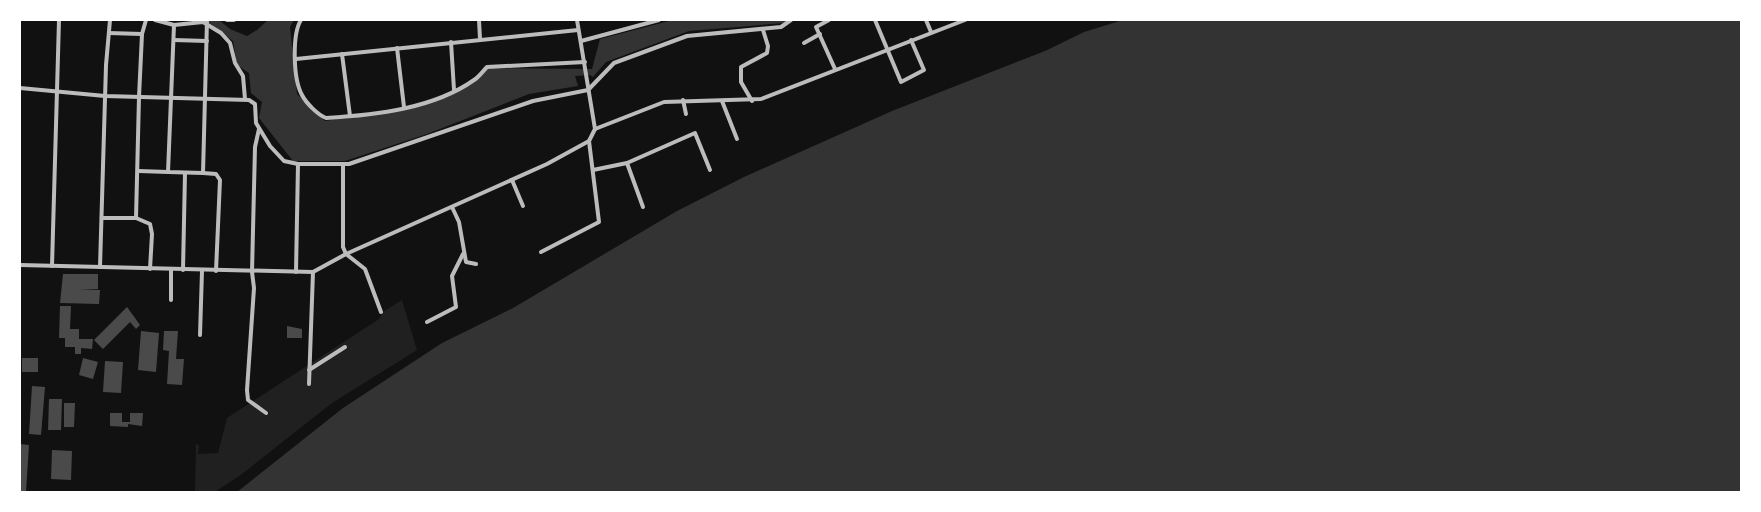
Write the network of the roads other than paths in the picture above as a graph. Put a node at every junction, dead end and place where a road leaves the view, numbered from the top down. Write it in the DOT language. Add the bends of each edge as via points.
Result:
graph roads {
  1 [pos="59,20"];
  2 [pos="110,20"];
  3 [pos="146,20"];
  4 [pos="155,20"];
  5 [pos="227,20"];
  6 [pos="234,20"];
  7 [pos="301,20"];
  8 [pos="479,20"];
  9 [pos="577,20"];
  10 [pos="659,20"];
  11 [pos="791,20"];
  12 [pos="829,20"];
  13 [pos="874,20"];
  14 [pos="926,20"];
  15 [pos="965,20"];
  16 [pos="207,22"];
  17 [pos="954,22"];
  18 [pos="174,25"];
  19 [pos="578,30"];
  20 [pos="763,30"];
  21 [pos="931,32"];
  22 [pos="109,33"];
  23 [pos="142,34"];
  24 [pos="820,34"];
  25 [pos="480,39"];
  26 [pos="174,40"];
  27 [pos="911,40"];
  28 [pos="207,41"];
  29 [pos="581,41"];
  30 [pos="451,42"];
  31 [pos="804,43"];
  32 [pos="397,48"];
  33 [pos="887,49"];
  34 [pos="342,54"];
  35 [pos="296,59"];
  36 [pos="585,64"];
  37 [pos="834,69"];
  38 [pos="20,88"];
  39 [pos="454,90"];
  40 [pos="588,90"];
  41 [pos="57,91"];
  42 [pos="105,96"];
  43 [pos="139,98"];
  44 [pos="172,99"];
  45 [pos="205,99"];
  46 [pos="245,99"];
  47 [pos="683,100"];
  48 [pos="752,101"];
  49 [pos="722,102"];
  50 [pos="404,107"];
  51 [pos="686,114"];
  52 [pos="350,116"];
  53 [pos="259,129"];
  54 [pos="595,129"];
  55 [pos="736,139"];
  56 [pos="589,141"];
  57 [pos="627,163"];
  58 [pos="298,164"];
  59 [pos="343,164"];
  60 [pos="593,170"];
  61 [pos="710,170"];
  62 [pos="138,171"];
  63 [pos="168,172"];
  64 [pos="185,173"];
  65 [pos="202,173"];
  66 [pos="513,180"];
  67 [pos="523,206"];
  68 [pos="453,207"];
  69 [pos="643,207"];
  70 [pos="102,218"];
  71 [pos="136,218"];
  72 [pos="541,252"];
  73 [pos="346,254"];
  74 [pos="463,255"];
  75 [pos="476,264"];
  76 [pos="20,266"];
  77 [pos="52,266"];
  78 [pos="100,267"];
  79 [pos="150,270"];
  80 [pos="171,270"];
  81 [pos="183,270"];
  82 [pos="202,271"];
  83 [pos="216,271"];
  84 [pos="252,272"];
  85 [pos="296,272"];
  86 [pos="313,272"];
  87 [pos="171,300"];
  88 [pos="381,312"];
  89 [pos="427,322"];
  90 [pos="200,335"];
  91 [pos="345,346"];
  92 [pos="308,370"];
  93 [pos="309,384"];
  94 [pos="266,413"];
  1 -- 41 [label="street"];
  2 -- 22 [label="street"];
  3 -- 23 [label="street"];
  4 -- 18 [label="street"];
  5 -- 6 [label="street"];
  7 -- 35 [label="street" via="294,37"];
  8 -- 25 [label="street"];
  9 -- 19 [label="street"];
  10 -- 29 [label="street"];
  11 -- 20 [label="street" via="783,27"];
  12 -- 24 [label="street" via="816,27"];
  13 -- 33 [label="street"];
  14 -- 21 [label="street"];
  15 -- 17 [label="street"];
  16 -- 18 [label="street"];
  16 -- 28 [label="street"];
  16 -- 46 [label="street" via="230,43 243,76"];
  17 -- 21 [label="street"];
  18 -- 26 [label="street"];
  19 -- 25 [label="street"];
  19 -- 29 [label="street"];
  20 -- 40 [label="street" via="687,36 614,63"];
  20 -- 48 [label="street" via="767,53 744,64 740,74"];
  21 -- 27 [label="street"];
  22 -- 23 [label="street"];
  22 -- 42 [label="street"];
  23 -- 43 [label="street"];
  24 -- 31 [label="street"];
  24 -- 37 [label="street"];
  25 -- 30 [label="street"];
  26 -- 28 [label="street"];
  26 -- 44 [label="street"];
  27 -- 33 [label="street"];
  27 -- 33 [label="street" via="924,70 901,82"];
  28 -- 45 [label="street"];
  29 -- 36 [label="street"];
  30 -- 32 [label="street"];
  30 -- 39 [label="street"];
  32 -- 34 [label="street"];
  32 -- 50 [label="street"];
  33 -- 37 [label="street"];
  34 -- 35 [label="street"];
  34 -- 52 [label="street"];
  35 -- 52 [label="street" via="299,86 307,101 326,118"];
  36 -- 39 [label="street" via="487,68 473,81"];
  36 -- 40 [label="street"];
  37 -- 48 [label="street"];
  38 -- 41 [label="street"];
  39 -- 50 [label="street" via="433,101"];
  40 -- 54 [label="street"];
  40 -- 59 [label="street" via="533,100 391,151"];
  41 -- 42 [label="street"];
  41 -- 77 [label="street"];
  42 -- 43 [label="street"];
  42 -- 70 [label="street"];
  43 -- 44 [label="street"];
  43 -- 62 [label="street"];
  44 -- 45 [label="street"];
  44 -- 63 [label="street"];
  45 -- 46 [label="street"];
  45 -- 65 [label="street"];
  46 -- 53 [label="street" via="255,104"];
  47 -- 49 [label="street"];
  47 -- 51 [label="street"];
  47 -- 54 [label="street" via="653,105"];
  48 -- 49 [label="street"];
  49 -- 55 [label="street"];
  50 -- 52 [label="street"];
  53 -- 58 [label="street" via="284,160"];
  53 -- 84 [label="street" via="255,147"];
  54 -- 56 [label="street"];
  56 -- 60 [label="street"];
  56 -- 66 [label="street"];
  57 -- 60 [label="street"];
  57 -- 61 [label="street" via="695,133"];
  57 -- 69 [label="street"];
  58 -- 59 [label="street"];
  58 -- 85 [label="street"];
  59 -- 73 [label="street" via="342,237"];
  60 -- 72 [label="street" via="599,222"];
  62 -- 63 [label="street"];
  62 -- 71 [label="street"];
  63 -- 64 [label="street"];
  64 -- 65 [label="street"];
  64 -- 81 [label="street"];
  65 -- 83 [label="street" via="216,174 220,180"];
  66 -- 67 [label="street"];
  66 -- 68 [label="street"];
  68 -- 73 [label="street"];
  68 -- 74 [label="street"];
  70 -- 71 [label="street"];
  70 -- 78 [label="street"];
  71 -- 79 [label="street" via="151,226"];
  73 -- 86 [label="street"];
  73 -- 88 [label="street" via="365,269"];
  74 -- 75 [label="street" via="466,262"];
  74 -- 89 [label="street" via="452,276 456,307"];
  76 -- 77 [label="street"];
  77 -- 78 [label="street"];
  78 -- 79 [label="street"];
  79 -- 80 [label="street"];
  80 -- 81 [label="street"];
  80 -- 87 [label="street"];
  81 -- 82 [label="street"];
  82 -- 83 [label="street"];
  82 -- 90 [label="street"];
  83 -- 84 [label="street"];
  84 -- 85 [label="street"];
  84 -- 94 [label="street" via="247,396"];
  85 -- 86 [label="street"];
  86 -- 92 [label="street"];
  91 -- 92 [label="street"];
  92 -- 93 [label="street"];
}
